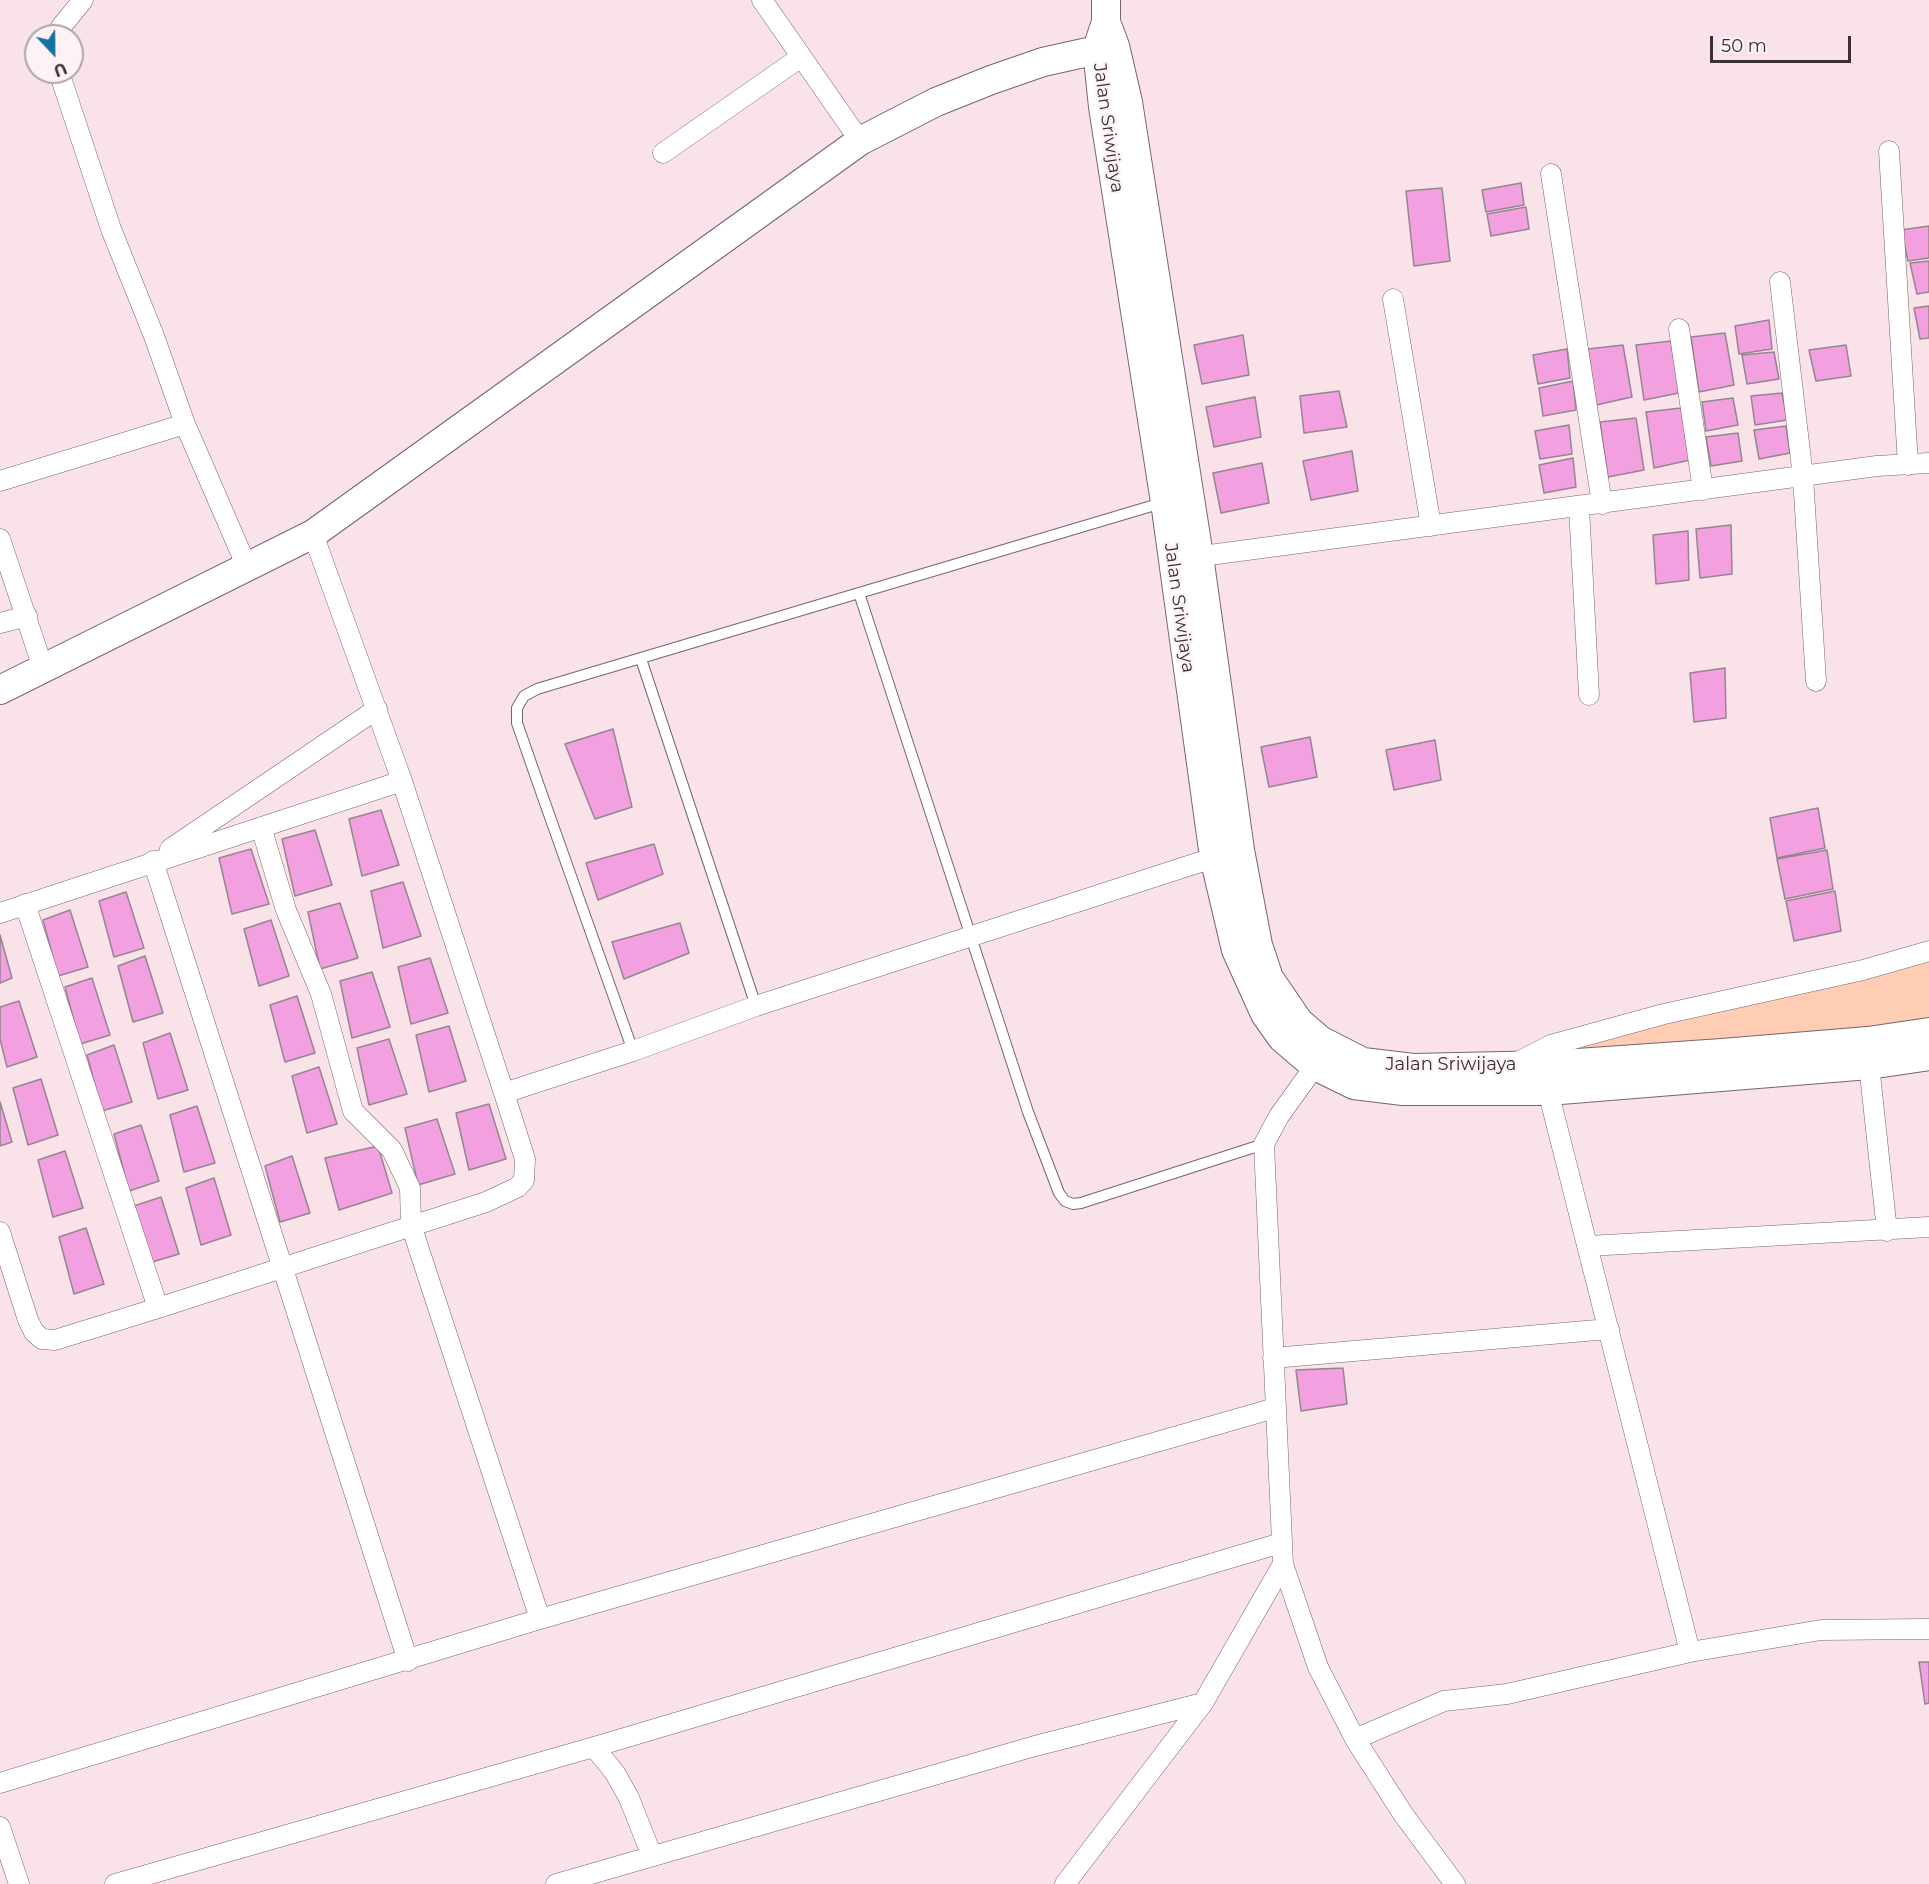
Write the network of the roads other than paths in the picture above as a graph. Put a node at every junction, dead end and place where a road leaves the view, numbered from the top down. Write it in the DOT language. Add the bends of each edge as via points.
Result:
graph roads {
  1 [pos="83,0"];
  2 [pos="762,0"];
  3 [pos="63,24"];
  4 [pos="1106,29"];
  5 [pos="801,57"];
  6 [pos="63,84"];
  7 [pos="860,141"];
  8 [pos="1889,151"];
  9 [pos="663,153"];
  10 [pos="1551,174"];
  11 [pos="1780,282"];
  12 [pos="1393,299"];
  13 [pos="1147,315"];
  14 [pos="1679,329"];
  15 [pos="185,424"];
  16 [pos="1929,463"];
  17 [pos="1908,465"];
  18 [pos="1803,477"];
  19 [pos="0,481"];
  20 [pos="1703,490"];
  21 [pos="1165,502"];
  22 [pos="1602,504"];
  23 [pos="1579,507"];
  24 [pos="1431,526"];
  25 [pos="313,534"];
  26 [pos="0,542"];
  27 [pos="1186,558"];
  28 [pos="247,567"];
  29 [pos="859,593"];
  30 [pos="27,616"];
  31 [pos="0,623"];
  32 [pos="642,659"];
  33 [pos="43,668"];
  34 [pos="1816,681"];
  35 [pos="0,690"];
  36 [pos="1588,695"];
  37 [pos="377,709"];
  38 [pos="402,781"];
  39 [pos="261,827"];
  40 [pos="1227,853"];
  41 [pos="153,861"];
  42 [pos="25,904"];
  43 [pos="0,913"];
  44 [pos="972,937"];
  45 [pos="1929,951"];
  46 [pos="756,1006"];
  47 [pos="1929,1032"];
  48 [pos="633,1051"];
  49 [pos="1929,1056"];
  50 [pos="1869,1065"];
  51 [pos="1315,1066"];
  52 [pos="1511,1066"];
  53 [pos="1548,1091"];
  54 [pos="504,1093"];
  55 [pos="1264,1144"];
  56 [pos="411,1225"];
  57 [pos="1929,1227"];
  58 [pos="1887,1231"];
  59 [pos="0,1233"];
  60 [pos="1588,1246"];
  61 [pos="284,1267"];
  62 [pos="158,1308"];
  63 [pos="1609,1329"];
  64 [pos="1273,1358"];
  65 [pos="1275,1408"];
  66 [pos="1281,1543"];
  67 [pos="1282,1564"];
  68 [pos="540,1619"];
  69 [pos="1929,1629"];
  70 [pos="1690,1652"];
  71 [pos="408,1661"];
  72 [pos="1203,1704"];
  73 [pos="1355,1739"];
  74 [pos="594,1748"];
  75 [pos="0,1784"];
  76 [pos="0,1827"];
  77 [pos="652,1856"];
  78 [pos="19,1884"];
  79 [pos="115,1884"];
  80 [pos="556,1884"];
  81 [pos="1065,1884"];
  82 [pos="1455,1884"];
  1 -- 3 [label="street"];
  2 -- 5 [label="street"];
  4 -- 7 [label="main road" via="1043,62 936,102"];
  4 -- 13 [label="main road, Jalan Sriwijaya"];
  5 -- 7 [label="street"];
  5 -- 9 [label="street"];
  6 -- 15 [label="street" via="111,229"];
  7 -- 25 [label="main road"];
  8 -- 17 [label="street"];
  10 -- 22 [label="street"];
  11 -- 18 [label="street"];
  12 -- 24 [label="street"];
  13 -- 21 [label="main road, Jalan Sriwijaya"];
  13 -- 27 [label="main road, Jalan Sriwijaya"];
  14 -- 20 [label="street"];
  15 -- 19 [label="street"];
  15 -- 28 [label="street"];
  16 -- 17 [label="street"];
  17 -- 18 [label="street"];
  18 -- 20 [label="street"];
  18 -- 34 [label="street"];
  20 -- 22 [label="street"];
  21 -- 27 [label="main road, Jalan Sriwijaya"];
  21 -- 29 [label="lane"];
  22 -- 23 [label="street"];
  23 -- 24 [label="street"];
  23 -- 36 [label="street"];
  24 -- 27 [label="street"];
  25 -- 28 [label="main road"];
  25 -- 37 [label="street"];
  26 -- 30 [label="street"];
  27 -- 40 [label="main road, Jalan Sriwijaya"];
  28 -- 33 [label="main road"];
  29 -- 32 [label="lane"];
  29 -- 44 [label="lane"];
  30 -- 31 [label="street"];
  30 -- 33 [label="street"];
  32 -- 46 [label="lane"];
  32 -- 48 [label="lane" via="537,689 524,696 517,708 518,723 539,786"];
  33 -- 35 [label="main road"];
  37 -- 38 [label="street"];
  37 -- 41 [label="street"];
  38 -- 39 [label="street"];
  38 -- 54 [label="street"];
  39 -- 41 [label="street"];
  39 -- 56 [label="street" via="286,910 321,994 353,1111 392,1150 410,1188"];
  40 -- 44 [label="street"];
  40 -- 51 [label="main road, Jalan Sriwijaya" via="1236,950 1265,1014 1282,1038"];
  40 -- 52 [label="main road, Jalan Sriwijaya" via="1269,978 1299,1022 1320,1040 1364,1062 1390,1067"];
  41 -- 42 [label="street"];
  41 -- 61 [label="street"];
  42 -- 43 [label="street"];
  42 -- 62 [label="street"];
  44 -- 46 [label="street"];
  44 -- 55 [label="lane" via="1028,1112 1051,1176 1065,1201 1081,1203"];
  45 -- 52 [label="street" via="1551,1045"];
  46 -- 48 [label="street"];
  47 -- 52 [label="main road, Jalan Sriwijaya" via="1734,1052"];
  48 -- 54 [label="street"];
  49 -- 50 [label="main road, Jalan Sriwijaya"];
  50 -- 53 [label="main road, Jalan Sriwijaya"];
  50 -- 58 [label="street"];
  51 -- 53 [label="main road, Jalan Sriwijaya" via="1354,1085 1403,1091"];
  51 -- 55 [label="street"];
  53 -- 60 [label="street"];
  54 -- 56 [label="street" via="525,1159 524,1180 518,1187 486,1202"];
  55 -- 64 [label="street"];
  56 -- 61 [label="street"];
  56 -- 68 [label="street"];
  57 -- 58 [label="street"];
  58 -- 60 [label="street"];
  59 -- 62 [label="street" via="28,1320 42,1339 56,1340"];
  60 -- 63 [label="street"];
  61 -- 62 [label="street"];
  61 -- 71 [label="street"];
  63 -- 64 [label="street"];
  63 -- 70 [label="street"];
  64 -- 65 [label="street"];
  65 -- 66 [label="street"];
  65 -- 68 [label="street"];
  66 -- 67 [label="street"];
  66 -- 74 [label="street"];
  67 -- 72 [label="street"];
  67 -- 73 [label="street" via="1318,1667"];
  68 -- 71 [label="street"];
  69 -- 70 [label="street" via="1821,1630"];
  70 -- 73 [label="street" via="1507,1694 1444,1701"];
  71 -- 75 [label="street"];
  72 -- 77 [label="street" via="1035,1746"];
  72 -- 81 [label="street"];
  73 -- 82 [label="street" via="1402,1814"];
  74 -- 77 [label="street" via="629,1798"];
  74 -- 79 [label="street"];
  76 -- 78 [label="street"];
  77 -- 80 [label="street"];
}
